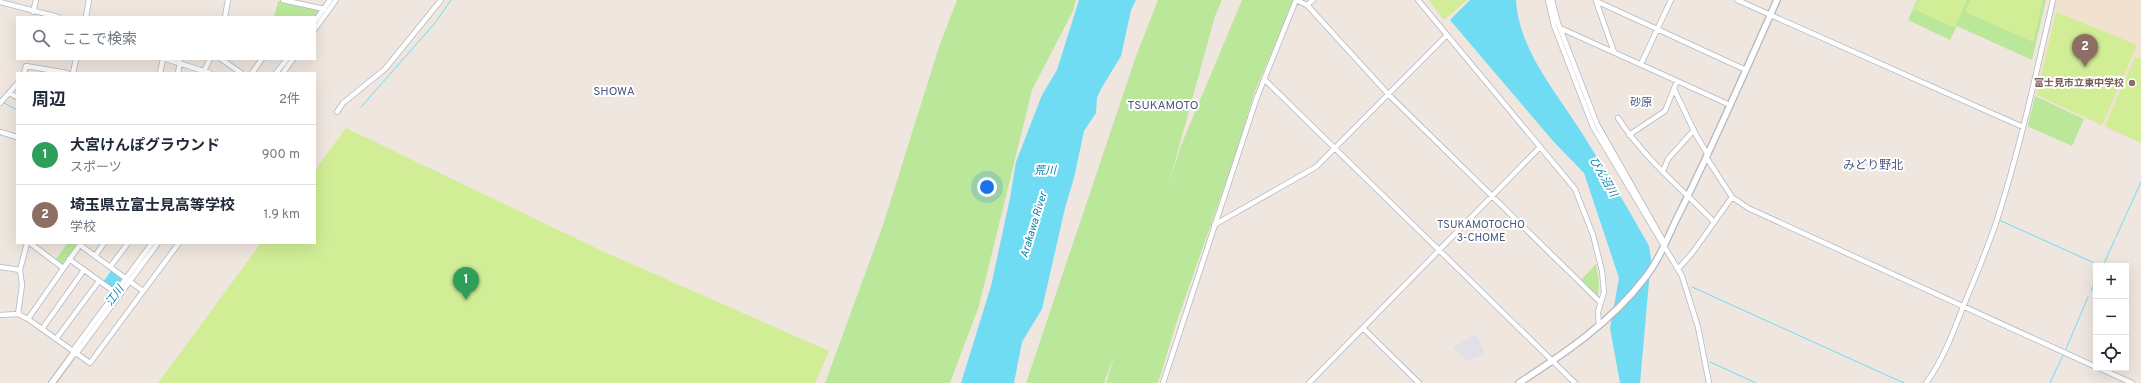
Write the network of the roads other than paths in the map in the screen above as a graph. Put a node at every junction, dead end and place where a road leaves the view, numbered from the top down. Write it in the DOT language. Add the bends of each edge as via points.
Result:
graph roads {
  1 [pos="36,0"];
  2 [pos="89,0"];
  3 [pos="228,0"];
  4 [pos="283,0"];
  5 [pos="330,0"];
  6 [pos="336,0"];
  7 [pos="441,0"];
  8 [pos="1296,0"];
  9 [pos="1313,0"];
  10 [pos="1418,0"];
  11 [pos="1548,0"];
  12 [pos="1552,0"];
  13 [pos="1671,0"];
  14 [pos="1737,0"];
  15 [pos="1777,0"];
  16 [pos="2053,0"];
  17 [pos="1596,1"];
  18 [pos="0,2"];
  19 [pos="1308,5"];
  20 [pos="324,9"];
  21 [pos="33,12"];
  22 [pos="1771,15"];
  23 [pos="53,16"];
  24 [pos="86,16"];
  25 [pos="226,16"];
  26 [pos="316,20"];
  27 [pos="316,28"];
  28 [pos="1560,28"];
  29 [pos="1658,30"];
  30 [pos="1446,36"];
  31 [pos="1614,52"];
  32 [pos="76,60"];
  33 [pos="165,60"];
  34 [pos="170,60"];
  35 [pos="209,60"];
  36 [pos="222,60"];
  37 [pos="261,60"];
  38 [pos="286,60"];
  39 [pos="292,60"];
  40 [pos="180,62"];
  41 [pos="1641,64"];
  42 [pos="204,70"];
  43 [pos="1746,70"];
  44 [pos="24,72"];
  45 [pos="61,72"];
  46 [pos="73,72"];
  47 [pos="160,72"];
  48 [pos="178,72"];
  49 [pos="208,72"];
  50 [pos="240,72"];
  51 [pos="253,72"];
  52 [pos="277,72"];
  53 [pos="284,72"];
  54 [pos="1264,79"];
  55 [pos="1678,81"];
  56 [pos="16,85"];
  57 [pos="1674,89"];
  58 [pos="9,93"];
  59 [pos="1388,95"];
  60 [pos="16,96"];
  61 [pos="0,103"];
  62 [pos="1730,105"];
  63 [pos="337,112"];
  64 [pos="1618,118"];
  65 [pos="2023,127"];
  66 [pos="1694,130"];
  67 [pos="0,132"];
  68 [pos="1629,135"];
  69 [pos="16,136"];
  70 [pos="1540,147"];
  71 [pos="1335,149"];
  72 [pos="1707,156"];
  73 [pos="1663,171"];
  74 [pos="1492,195"];
  75 [pos="1688,195"];
  76 [pos="1732,197"];
  77 [pos="1714,222"];
  78 [pos="1214,224"];
  79 [pos="27,244"];
  80 [pos="31,244"];
  81 [pos="80,244"];
  82 [pos="103,244"];
  83 [pos="127,244"];
  84 [pos="151,244"];
  85 [pos="157,244"];
  86 [pos="178,244"];
  87 [pos="1664,245"];
  88 [pos="1439,250"];
  89 [pos="95,256"];
  90 [pos="69,259"];
  91 [pos="0,267"];
  92 [pos="110,267"];
  93 [pos="63,268"];
  94 [pos="1678,269"];
  95 [pos="20,270"];
  96 [pos="84,270"];
  97 [pos="128,280"];
  98 [pos="99,281"];
  99 [pos="143,291"];
  100 [pos="117,294"];
  101 [pos="1600,302"];
  102 [pos="1964,307"];
  103 [pos="18,314"];
  104 [pos="0,315"];
  105 [pos="28,319"];
  106 [pos="1599,326"];
  107 [pos="1363,328"];
  108 [pos="42,329"];
  109 [pos="56,339"];
  110 [pos="75,353"];
  111 [pos="1553,361"];
  112 [pos="2093,365"];
  113 [pos="2106,371"];
  114 [pos="52,383"];
  115 [pos="1163,383"];
  116 [pos="1309,383"];
  117 [pos="1419,383"];
  118 [pos="1519,383"];
  119 [pos="1575,383"];
  120 [pos="1709,383"];
  121 [pos="1926,383"];
  122 [pos="2132,383"];
  1 -- 21 [label="street"];
  2 -- 24 [label="street"];
  3 -- 25 [label="street"];
  4 -- 20 [label="street"];
  5 -- 20 [label="street"];
  6 -- 27 [label="street"];
  7 -- 63 [label="street" via="385,69 343,103"];
  8 -- 19 [label="street"];
  8 -- 54 [label="street"];
  9 -- 19 [label="street"];
  10 -- 30 [label="street"];
  11 -- 87 [label="street" via="1554,26 1594,127"];
  12 -- 28 [label="street"];
  13 -- 29 [label="street"];
  14 -- 22 [label="street"];
  15 -- 22 [label="street"];
  16 -- 65 [label="street"];
  17 -- 29 [label="street"];
  17 -- 31 [label="street"];
  18 -- 21 [label="street"];
  19 -- 59 [label="street"];
  20 -- 26 [label="street"];
  21 -- 23 [label="street"];
  22 -- 43 [label="street"];
  22 -- 65 [label="street"];
  28 -- 31 [label="street"];
  28 -- 87 [label="street" via="1597,124"];
  29 -- 41 [label="street"];
  29 -- 43 [label="street"];
  30 -- 59 [label="street"];
  30 -- 70 [label="street"];
  31 -- 41 [label="street"];
  32 -- 46 [label="street"];
  33 -- 47 [label="street"];
  34 -- 40 [label="street"];
  35 -- 42 [label="street"];
  36 -- 50 [label="street"];
  37 -- 51 [label="street"];
  38 -- 52 [label="street"];
  39 -- 53 [label="street"];
  40 -- 42 [label="street"];
  40 -- 48 [label="street"];
  41 -- 55 [label="street"];
  42 -- 49 [label="street"];
  43 -- 62 [label="street"];
  44 -- 45 [label="street" via="26,66"];
  54 -- 71 [label="street"];
  54 -- 78 [label="street"];
  55 -- 57 [label="street"];
  55 -- 62 [label="street"];
  56 -- 58 [label="street"];
  57 -- 66 [label="street"];
  57 -- 68 [label="street" via="1665,111"];
  58 -- 60 [label="street"];
  58 -- 61 [label="street"];
  59 -- 71 [label="street"];
  59 -- 74 [label="street"];
  62 -- 72 [label="street"];
  64 -- 68 [label="street"];
  65 -- 102 [label="street" via="1997,219"];
  66 -- 72 [label="street"];
  66 -- 73 [label="street" via="1668,159"];
  67 -- 69 [label="street"];
  68 -- 73 [label="street"];
  70 -- 74 [label="street"];
  70 -- 101 [label="street" via="1573,186 1585,215 1598,249 1602,271 1604,292"];
  71 -- 78 [label="street" via="1316,167"];
  71 -- 88 [label="street"];
  72 -- 75 [label="street"];
  72 -- 76 [label="street"];
  73 -- 75 [label="street"];
  74 -- 88 [label="street"];
  74 -- 101 [label="street"];
  75 -- 77 [label="street"];
  75 -- 87 [label="street"];
  76 -- 77 [label="street"];
  76 -- 102 [label="street" via="1748,208 1803,235"];
  77 -- 94 [label="street"];
  78 -- 115 [label="street"];
  79 -- 95 [label="street"];
  80 -- 93 [label="street"];
  81 -- 89 [label="street"];
  81 -- 90 [label="street"];
  82 -- 89 [label="street"];
  83 -- 92 [label="street"];
  84 -- 97 [label="street"];
  85 -- 97 [label="street"];
  86 -- 99 [label="street"];
  87 -- 94 [label="street"];
  87 -- 106 [label="street" via="1637,288"];
  88 -- 107 [label="street"];
  88 -- 111 [label="street"];
  89 -- 92 [label="street"];
  90 -- 93 [label="street"];
  90 -- 96 [label="street"];
  91 -- 95 [label="street"];
  92 -- 97 [label="street"];
  93 -- 105 [label="street"];
  94 -- 120 [label="street" via="1695,313"];
  95 -- 103 [label="street" via="22,284"];
  96 -- 98 [label="street"];
  96 -- 108 [label="street"];
  97 -- 99 [label="street"];
  97 -- 100 [label="street"];
  98 -- 100 [label="street"];
  98 -- 109 [label="street"];
  99 -- 110 [label="street" via="90,363"];
  100 -- 110 [label="street" via="74,349"];
  101 -- 106 [label="street"];
  102 -- 112 [label="street"];
  102 -- 121 [label="street" via="1939,364"];
  103 -- 104 [label="street"];
  103 -- 105 [label="street"];
  105 -- 108 [label="street"];
  106 -- 111 [label="street"];
  107 -- 116 [label="street"];
  107 -- 117 [label="street"];
  108 -- 109 [label="street"];
  109 -- 110 [label="street"];
  110 -- 114 [label="street"];
  111 -- 118 [label="street"];
  111 -- 119 [label="street"];
  113 -- 122 [label="street"];
}
